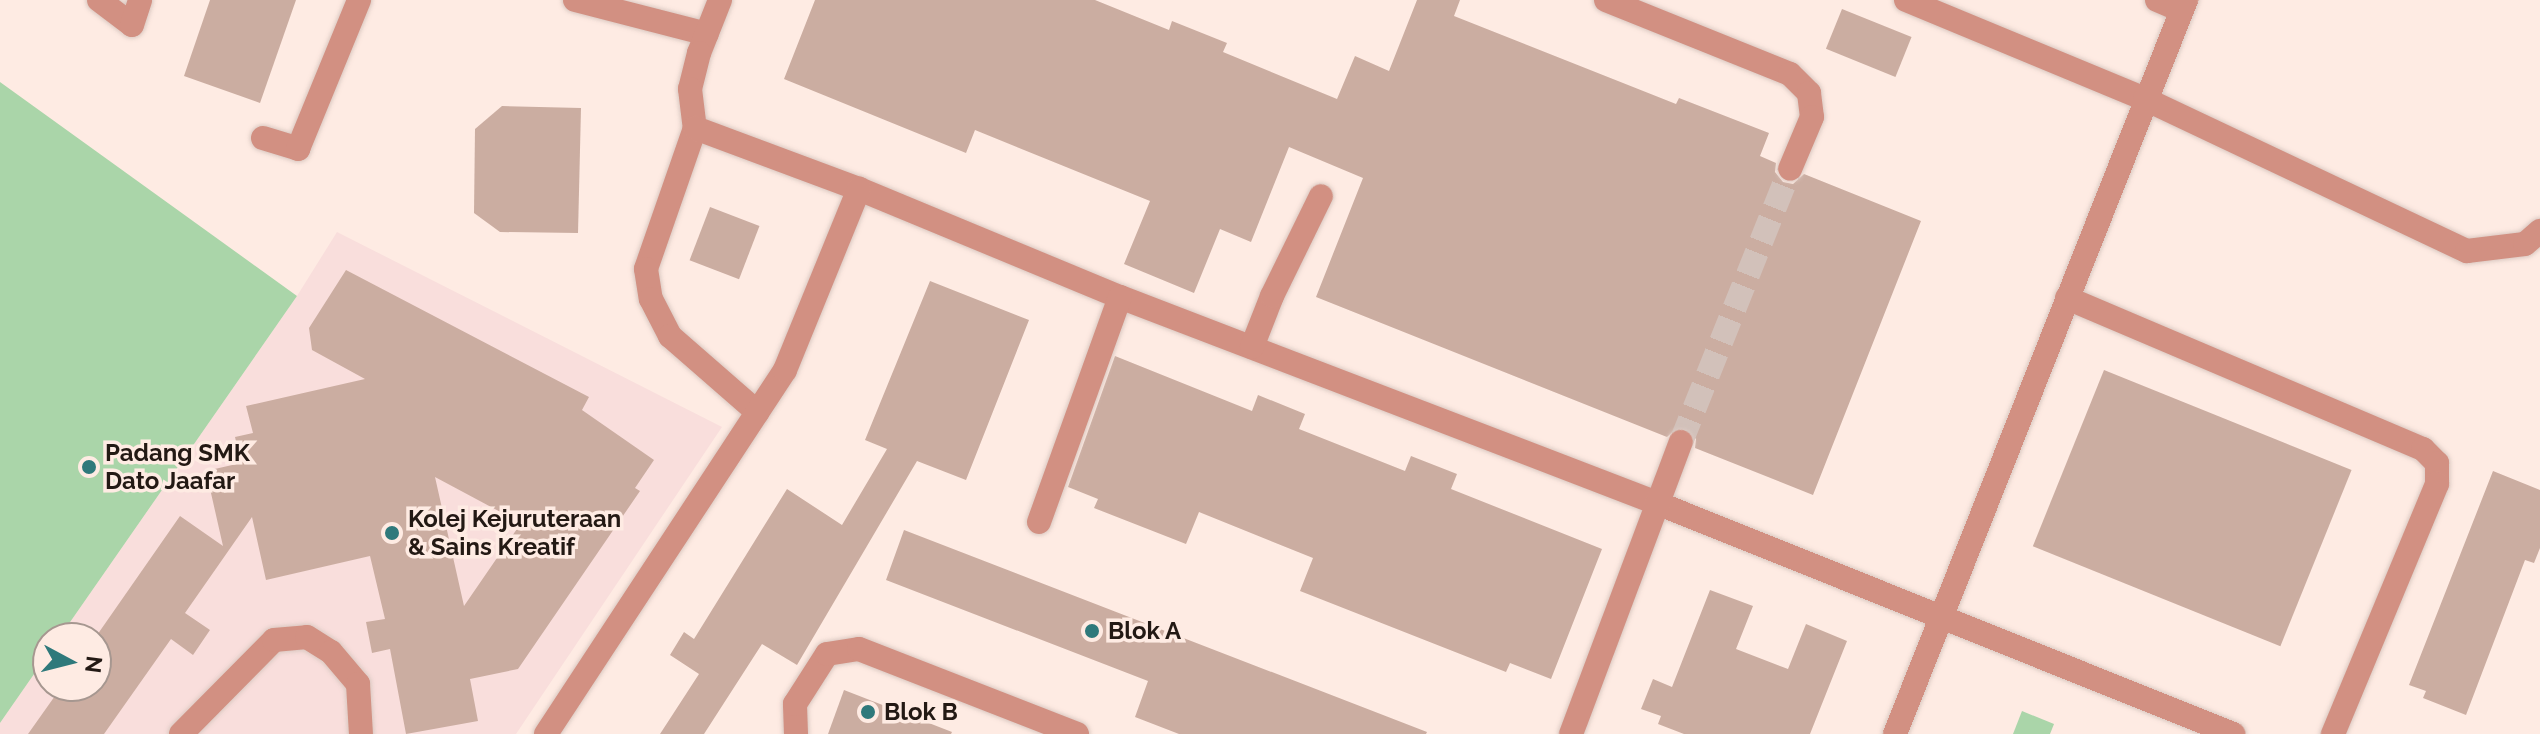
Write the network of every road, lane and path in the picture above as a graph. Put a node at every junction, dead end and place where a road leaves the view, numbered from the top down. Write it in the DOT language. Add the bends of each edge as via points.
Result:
graph roads {
  1 [pos="99,0"];
  2 [pos="140,0"];
  3 [pos="359,0"];
  4 [pos="575,0"];
  5 [pos="720,0"];
  6 [pos="1606,0"];
  7 [pos="1906,0"];
  8 [pos="2157,0"];
  9 [pos="2184,5"];
  10 [pos="707,34"];
  11 [pos="2145,99"];
  12 [pos="695,128"];
  13 [pos="263,138"];
  14 [pos="1790,169"];
  15 [pos="859,189"];
  16 [pos="1321,196"];
  17 [pos="2540,231"];
  18 [pos="1120,297"];
  19 [pos="2067,298"];
  20 [pos="1252,347"];
  21 [pos="757,412"];
  22 [pos="1681,442"];
  23 [pos="1657,503"];
  24 [pos="1039,522"];
  25 [pos="1939,616"];
  26 [pos="181,734"];
  27 [pos="361,734"];
  28 [pos="546,734"];
  29 [pos="796,734"];
  30 [pos="1077,734"];
  31 [pos="1571,734"];
  32 [pos="1895,734"];
  33 [pos="2233,734"];
  34 [pos="2333,734"];
  1 -- 2 [label="lane" via="132,25"];
  3 -- 13 [label="lane" via="298,149"];
  4 -- 10 [label="lane"];
  5 -- 10 [label="lane"];
  6 -- 14 [label="lane" via="1790,74 1809,93 1812,117"];
  7 -- 11 [label="lane"];
  8 -- 9 [label="lane"];
  9 -- 11 [label="lane"];
  10 -- 12 [label="lane" via="690,89"];
  11 -- 17 [label="lane" via="2467,251 2525,244"];
  11 -- 19 [label="lane"];
  12 -- 15 [label="lane"];
  12 -- 21 [label="lane" via="646,269 651,299 670,336"];
  15 -- 18 [label="lane"];
  15 -- 21 [label="lane" via="785,370"];
  16 -- 20 [label="lane"];
  18 -- 20 [label="lane"];
  18 -- 24 [label="lane"];
  19 -- 25 [label="lane"];
  19 -- 34 [label="lane" via="2423,449 2437,463 2437,484"];
  20 -- 23 [label="lane"];
  21 -- 28 [label="lane"];
  22 -- 23 [label="lane"];
  23 -- 25 [label="lane"];
  23 -- 31 [label="lane"];
  25 -- 32 [label="lane"];
  25 -- 33 [label="lane"];
  26 -- 27 [label="lane" via="274,640 307,637 331,652 358,684"];
  29 -- 30 [label="lane" via="795,704 827,654 859,649"];
}
